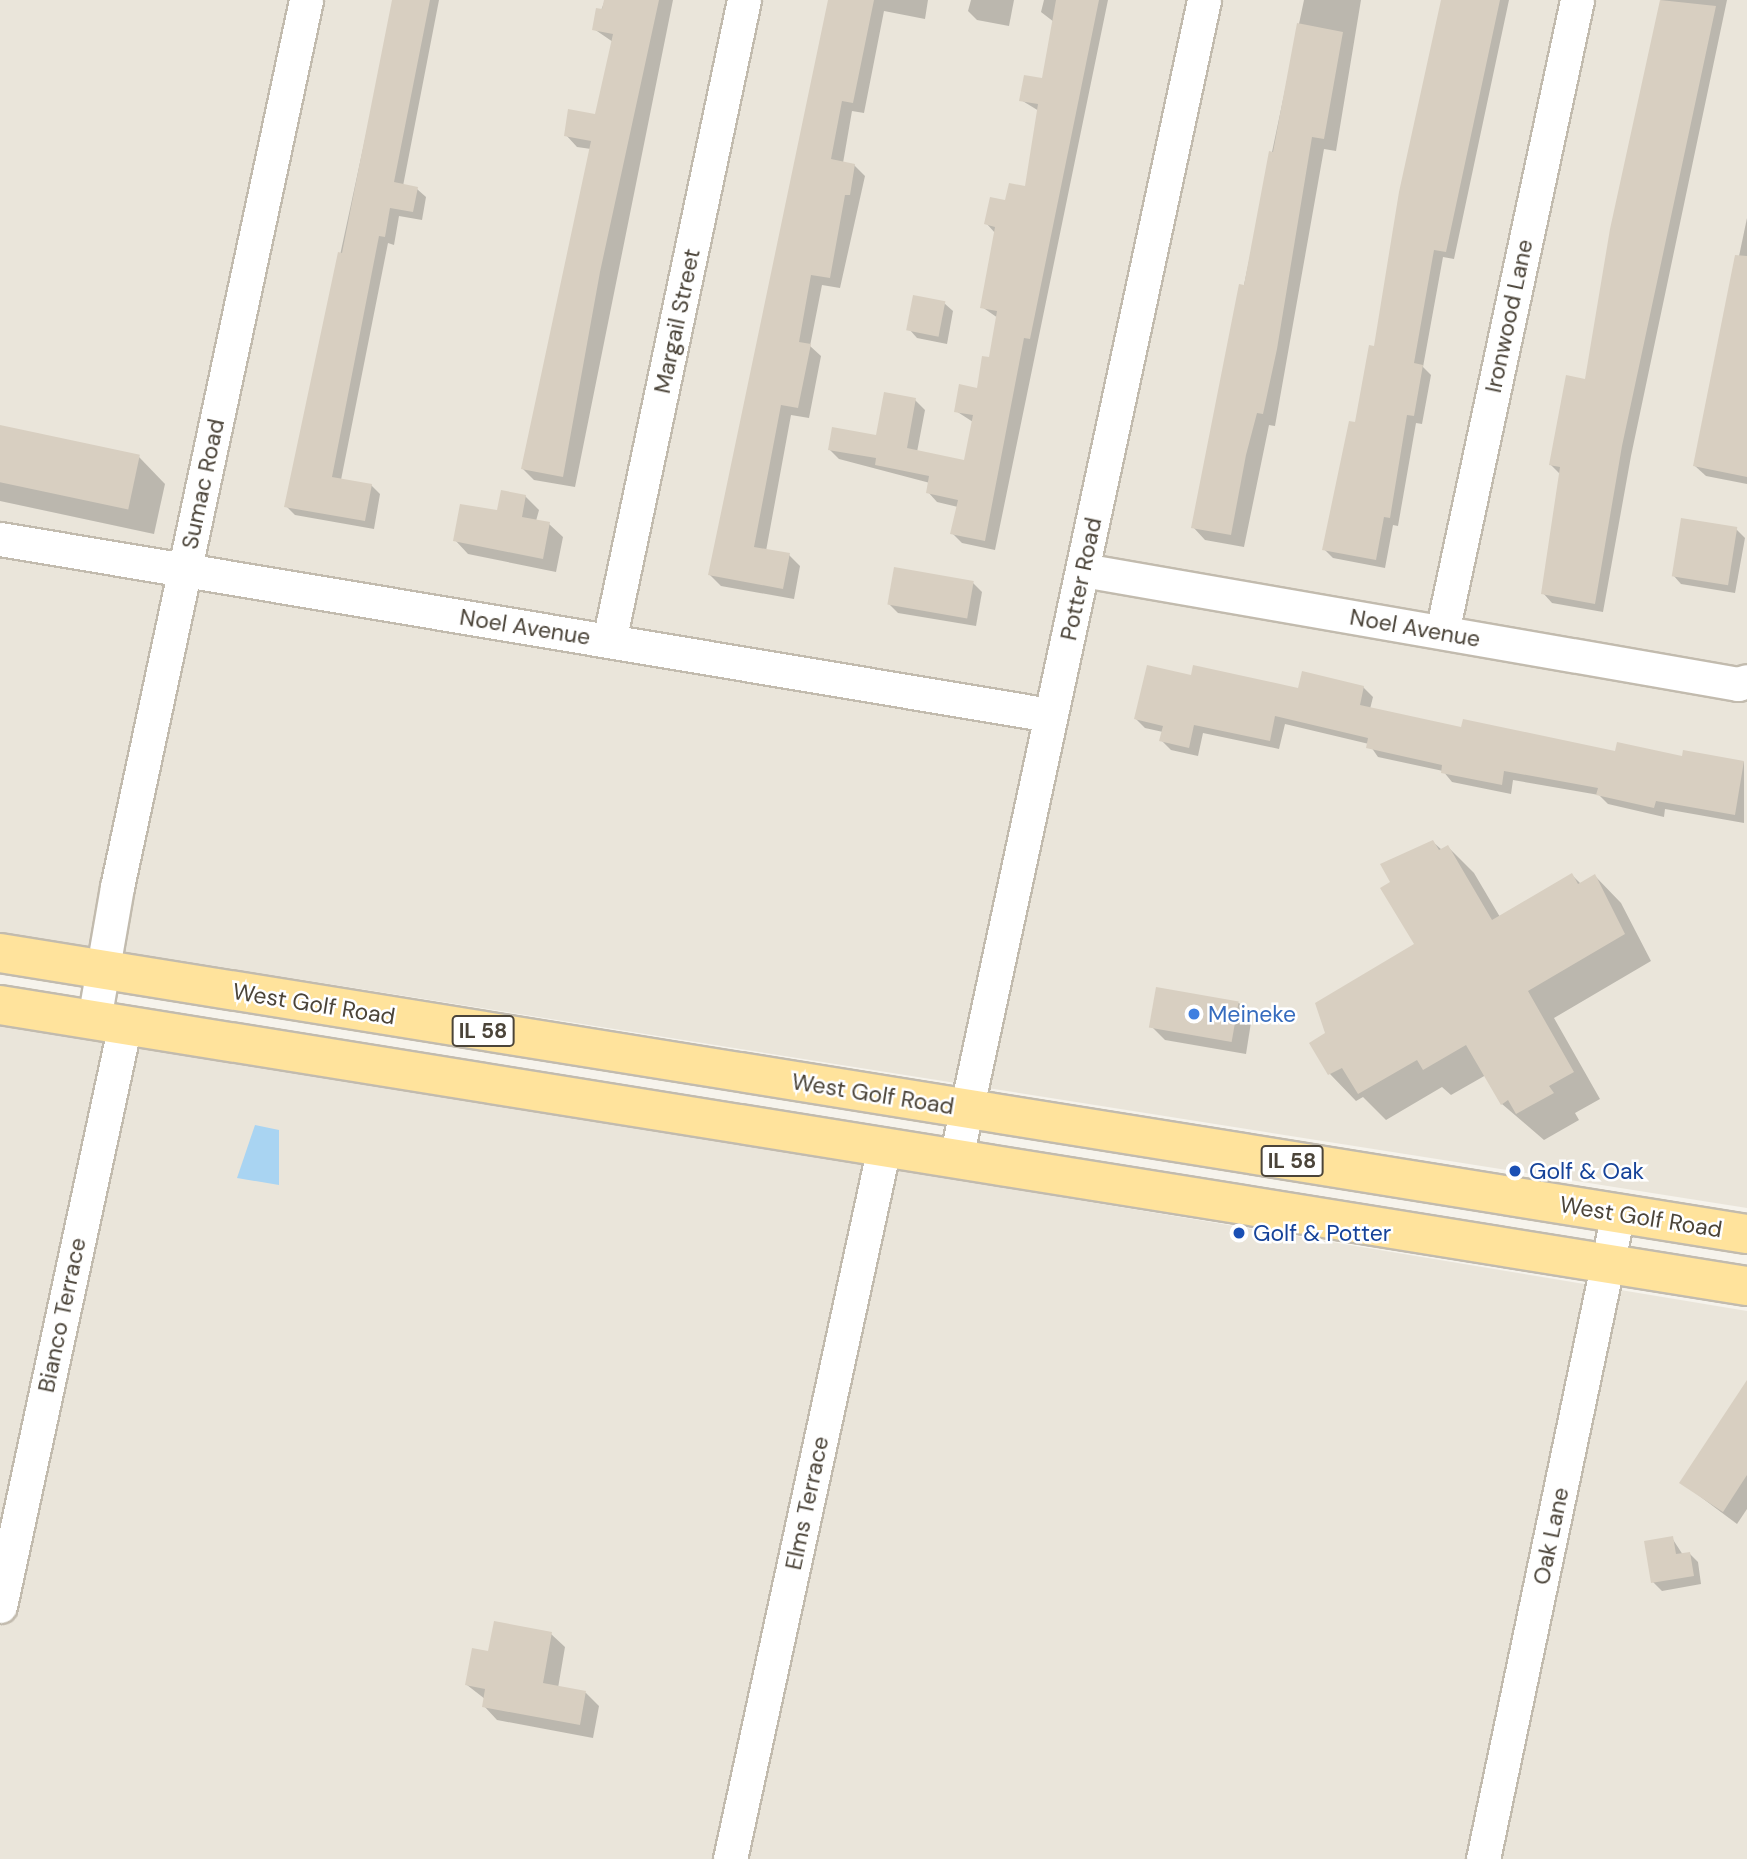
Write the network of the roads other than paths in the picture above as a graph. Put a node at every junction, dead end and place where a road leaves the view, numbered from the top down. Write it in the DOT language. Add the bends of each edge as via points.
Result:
graph roads {
  1 [pos="306,0"];
  2 [pos="744,0"];
  3 [pos="1204,0"];
  4 [pos="1577,0"];
  5 [pos="0,539"];
  6 [pos="185,570"];
  7 [pos="1083,570"];
  8 [pos="1442,632"];
  9 [pos="609,641"];
  10 [pos="1747,681"];
  11 [pos="1050,715"];
  12 [pos="0,953"];
  13 [pos="104,968"];
  14 [pos="0,1004"];
  15 [pos="109,1022"];
  16 [pos="966,1109"];
  17 [pos="884,1147"];
  18 [pos="956,1158"];
  19 [pos="1618,1213"];
  20 [pos="1747,1234"];
  21 [pos="1608,1263"];
  22 [pos="1747,1286"];
  23 [pos="0,1606"];
  24 [pos="730,1859"];
  25 [pos="1483,1859"];
  1 -- 6 [label="street, Sumac Road"];
  2 -- 9 [label="street, Margail Street"];
  3 -- 7 [label="street, Potter Road"];
  4 -- 8 [label="street, Ironwood Lane"];
  5 -- 6 [label="street, Noel Avenue"];
  6 -- 9 [label="street, Noel Avenue"];
  6 -- 13 [label="street, Sumac Road"];
  7 -- 8 [label="street, Noel Avenue"];
  7 -- 11 [label="street, Potter Road"];
  8 -- 10 [label="street, Noel Avenue" via="1738,684"];
  9 -- 11 [label="street, Noel Avenue"];
  11 -- 16 [label="street, Potter Road"];
  12 -- 13 [label="main road, West Golf Road / IL 58"];
  13 -- 15 [label="street, Sumac Road"];
  13 -- 16 [label="main road, West Golf Road / IL 58"];
  14 -- 15 [label="main road, IL 58"];
  15 -- 17 [label="main road, IL 58"];
  15 -- 23 [label="street, Bianco Terrace"];
  16 -- 18 [label="street, Potter Road"];
  16 -- 19 [label="main road, West Golf Road / IL 58"];
  17 -- 18 [label="main road, IL 58"];
  17 -- 24 [label="street, Elms Terrace"];
  18 -- 21 [label="main road, IL 58"];
  19 -- 20 [label="main road, West Golf Road / IL 58"];
  19 -- 21 [label="street, Oak Lane"];
  21 -- 22 [label="main road, IL 58"];
  21 -- 25 [label="street, Oak Lane"];
}
